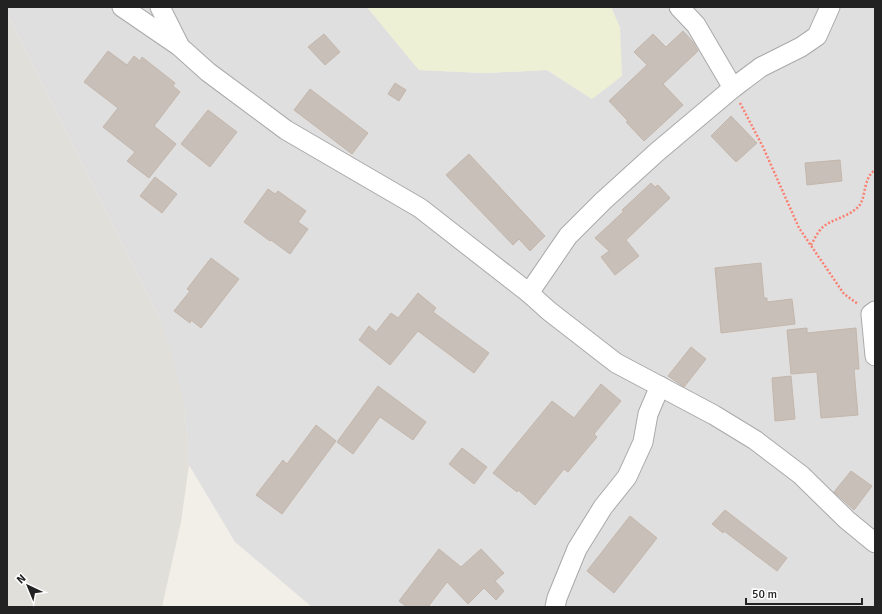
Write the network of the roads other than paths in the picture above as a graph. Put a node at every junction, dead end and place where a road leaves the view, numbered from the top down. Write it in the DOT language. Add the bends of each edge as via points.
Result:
graph roads {
  1 [pos="122,7"];
  2 [pos="160,7"];
  3 [pos="679,7"];
  4 [pos="830,7"];
  5 [pos="179,46"];
  6 [pos="733,88"];
  7 [pos="529,293"];
  8 [pos="873,312"];
  9 [pos="875,356"];
  10 [pos="660,386"];
  11 [pos="875,543"];
  12 [pos="555,607"];
  1 -- 5 [label="street"];
  2 -- 5 [label="street"];
  3 -- 6 [label="street" via="696,25"];
  4 -- 6 [label="street" via="816,36 801,47 761,67"];
  5 -- 7 [label="street" via="208,72 286,130 420,208"];
  6 -- 7 [label="street" via="657,152 568,236"];
  7 -- 10 [label="street" via="616,363"];
  8 -- 9 [label="street"];
  10 -- 11 [label="street" via="755,440 801,475 846,520"];
  10 -- 12 [label="street" via="648,414 643,442 627,476 603,507 577,549"];
}
